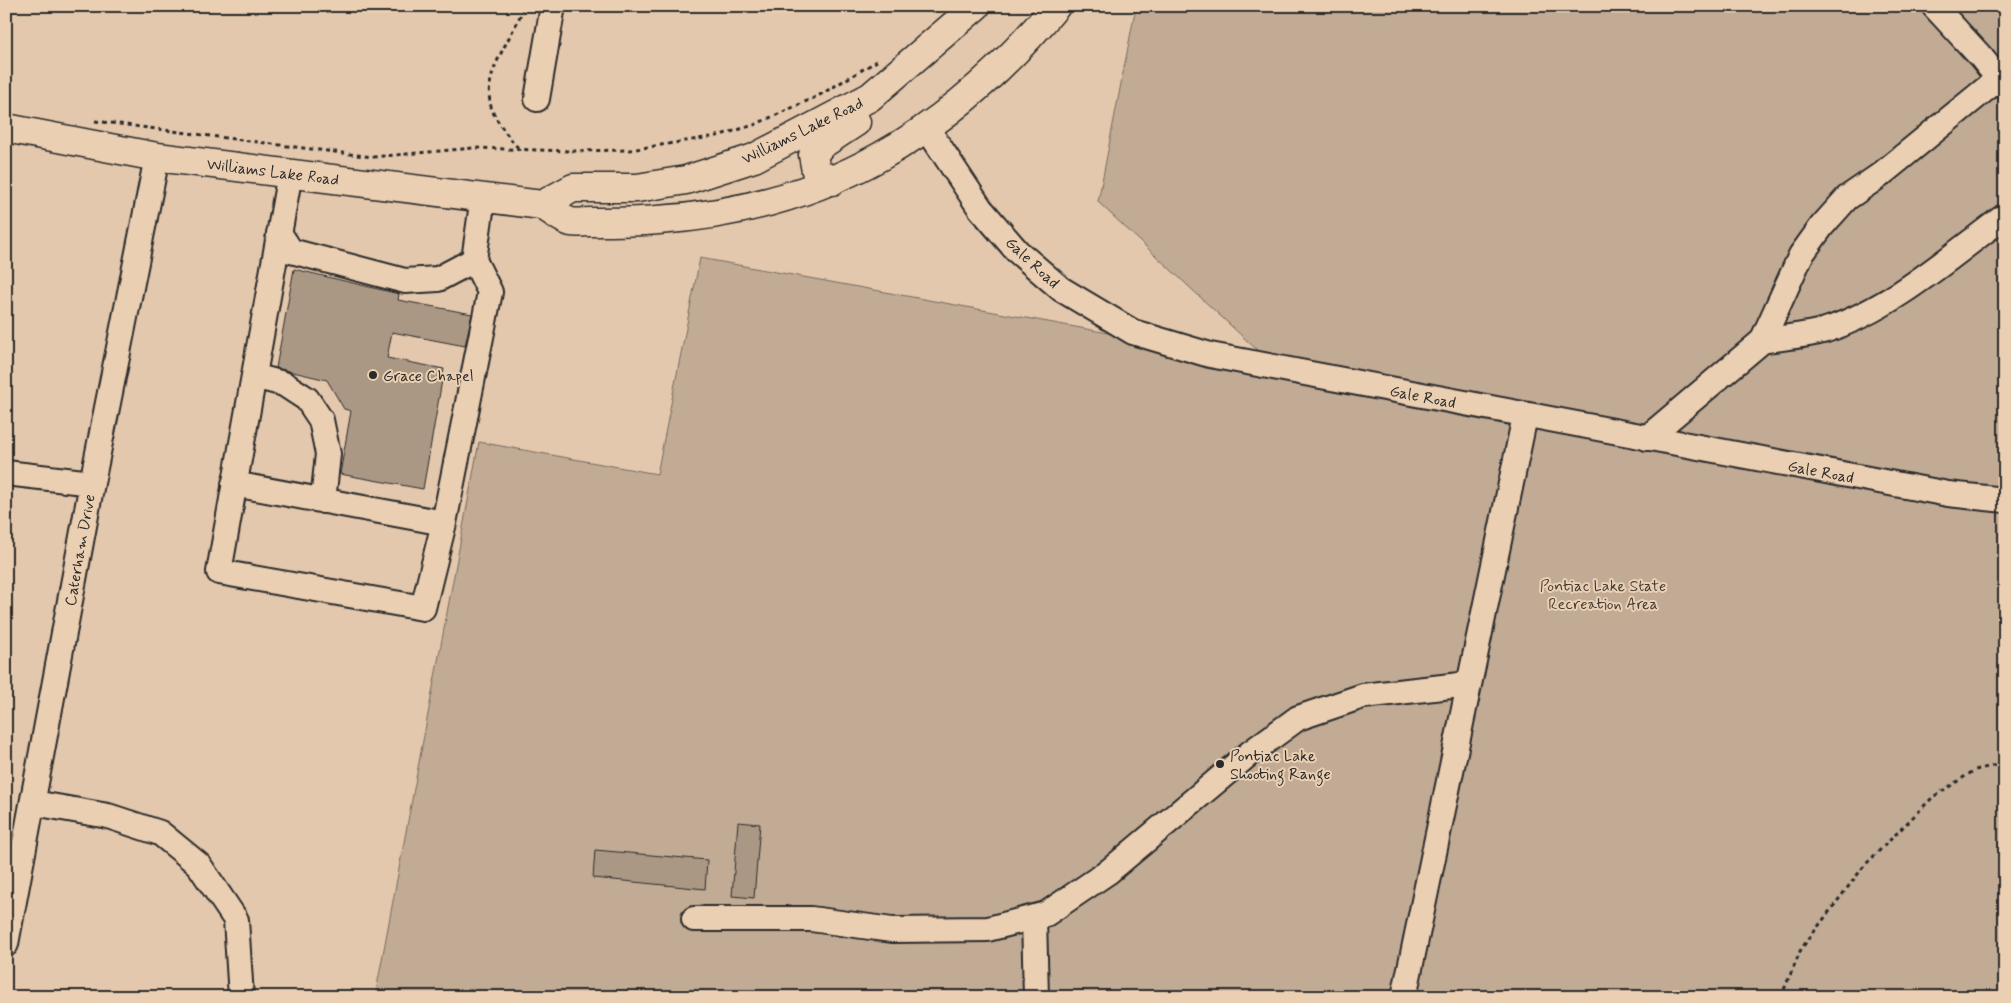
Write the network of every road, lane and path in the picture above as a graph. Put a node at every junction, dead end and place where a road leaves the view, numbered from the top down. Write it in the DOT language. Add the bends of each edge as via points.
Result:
graph roads {
  1 [pos="524,6"];
  2 [pos="553,6"];
  3 [pos="976,6"];
  4 [pos="1056,6"];
  5 [pos="1934,6"];
  6 [pos="927,49"];
  7 [pos="883,56"];
  8 [pos="2001,83"];
  9 [pos="537,99"];
  10 [pos="87,120"];
  11 [pos="6,128"];
  12 [pos="927,128"];
  13 [pos="519,148"];
  14 [pos="157,157"];
  15 [pos="290,173"];
  16 [pos="676,181"];
  17 [pos="832,181"];
  18 [pos="483,197"];
  19 [pos="542,205"];
  20 [pos="2005,216"];
  21 [pos="678,219"];
  22 [pos="280,233"];
  23 [pos="474,260"];
  24 [pos="1762,341"];
  25 [pos="254,376"];
  26 [pos="1525,416"];
  27 [pos="1647,438"];
  28 [pos="6,474"];
  29 [pos="92,483"];
  30 [pos="234,484"];
  31 [pos="2005,500"];
  32 [pos="322,501"];
  33 [pos="444,523"];
  34 [pos="1469,684"];
  35 [pos="2005,763"];
  36 [pos="34,802"];
  37 [pos="1034,917"];
  38 [pos="694,919"];
  39 [pos="6,944"];
  40 [pos="241,997"];
  41 [pos="1036,997"];
  42 [pos="1404,997"];
  43 [pos="1781,997"];
  1 -- 13 [label="path" via="494,67 490,98 494,116"];
  2 -- 9 [label="street"];
  3 -- 6 [label="main road, Williams Lake Road"];
  4 -- 12 [label="main road, Williams Lake Road" via="977,90"];
  5 -- 8 [label="street"];
  6 -- 16 [label="main road, Williams Lake Road" via="862,101 754,158"];
  6 -- 17 [label="main road" via="909,88 817,149 813,155 816,171"];
  7 -- 13 [label="path" via="849,80 818,96 754,125 717,136 630,150"];
  8 -- 24 [label="street" via="1847,198 1801,255"];
  10 -- 13 [label="path" via="373,157 444,149"];
  11 -- 14 [label="main road, Williams Lake Road"];
  12 -- 17 [label="main road, Williams Lake Road" via="880,158"];
  12 -- 26 [label="street, Gale Road" via="980,208 1017,251 1061,289 1133,332 1210,355"];
  14 -- 15 [label="main road, Williams Lake Road"];
  14 -- 29 [label="street, Caterham Drive"];
  15 -- 18 [label="main road, Williams Lake Road"];
  15 -- 22 [label="street"];
  16 -- 19 [label="main road, Williams Lake Road" via="637,188 573,188"];
  16 -- 21 [label="main road" via="671,195 672,208"];
  17 -- 21 [label="main road, Williams Lake Road" via="740,210"];
  18 -- 19 [label="main road, Williams Lake Road"];
  18 -- 23 [label="street"];
  19 -- 21 [label="main road, Williams Lake Road" via="571,222"];
  20 -- 24 [label="street" via="1895,297 1856,318 1824,330"];
  22 -- 23 [label="street" via="291,251 405,281 438,280"];
  22 -- 25 [label="street"];
  23 -- 33 [label="street" via="490,292"];
  24 -- 27 [label="street"];
  25 -- 30 [label="street"];
  25 -- 32 [label="street" via="284,384 308,399 321,420 328,454"];
  26 -- 27 [label="street, Gale Road"];
  26 -- 34 [label="street"];
  27 -- 31 [label="street, Gale Road" via="1948,494"];
  28 -- 29 [label="street"];
  29 -- 36 [label="street, Caterham Drive"];
  30 -- 32 [label="street"];
  30 -- 33 [label="street" via="219,572 423,608"];
  32 -- 33 [label="street"];
  34 -- 37 [label="street" via="1364,696 1298,718 1250,753 1108,872 1046,914"];
  34 -- 42 [label="street"];
  35 -- 43 [label="path" via="1975,770 1933,797 1864,866 1801,949"];
  36 -- 39 [label="street, Caterham Drive"];
  36 -- 40 [label="street" via="108,816 160,833 199,865 236,920"];
  37 -- 38 [label="street" via="988,929 892,930 810,919"];
  37 -- 41 [label="street"];
}
